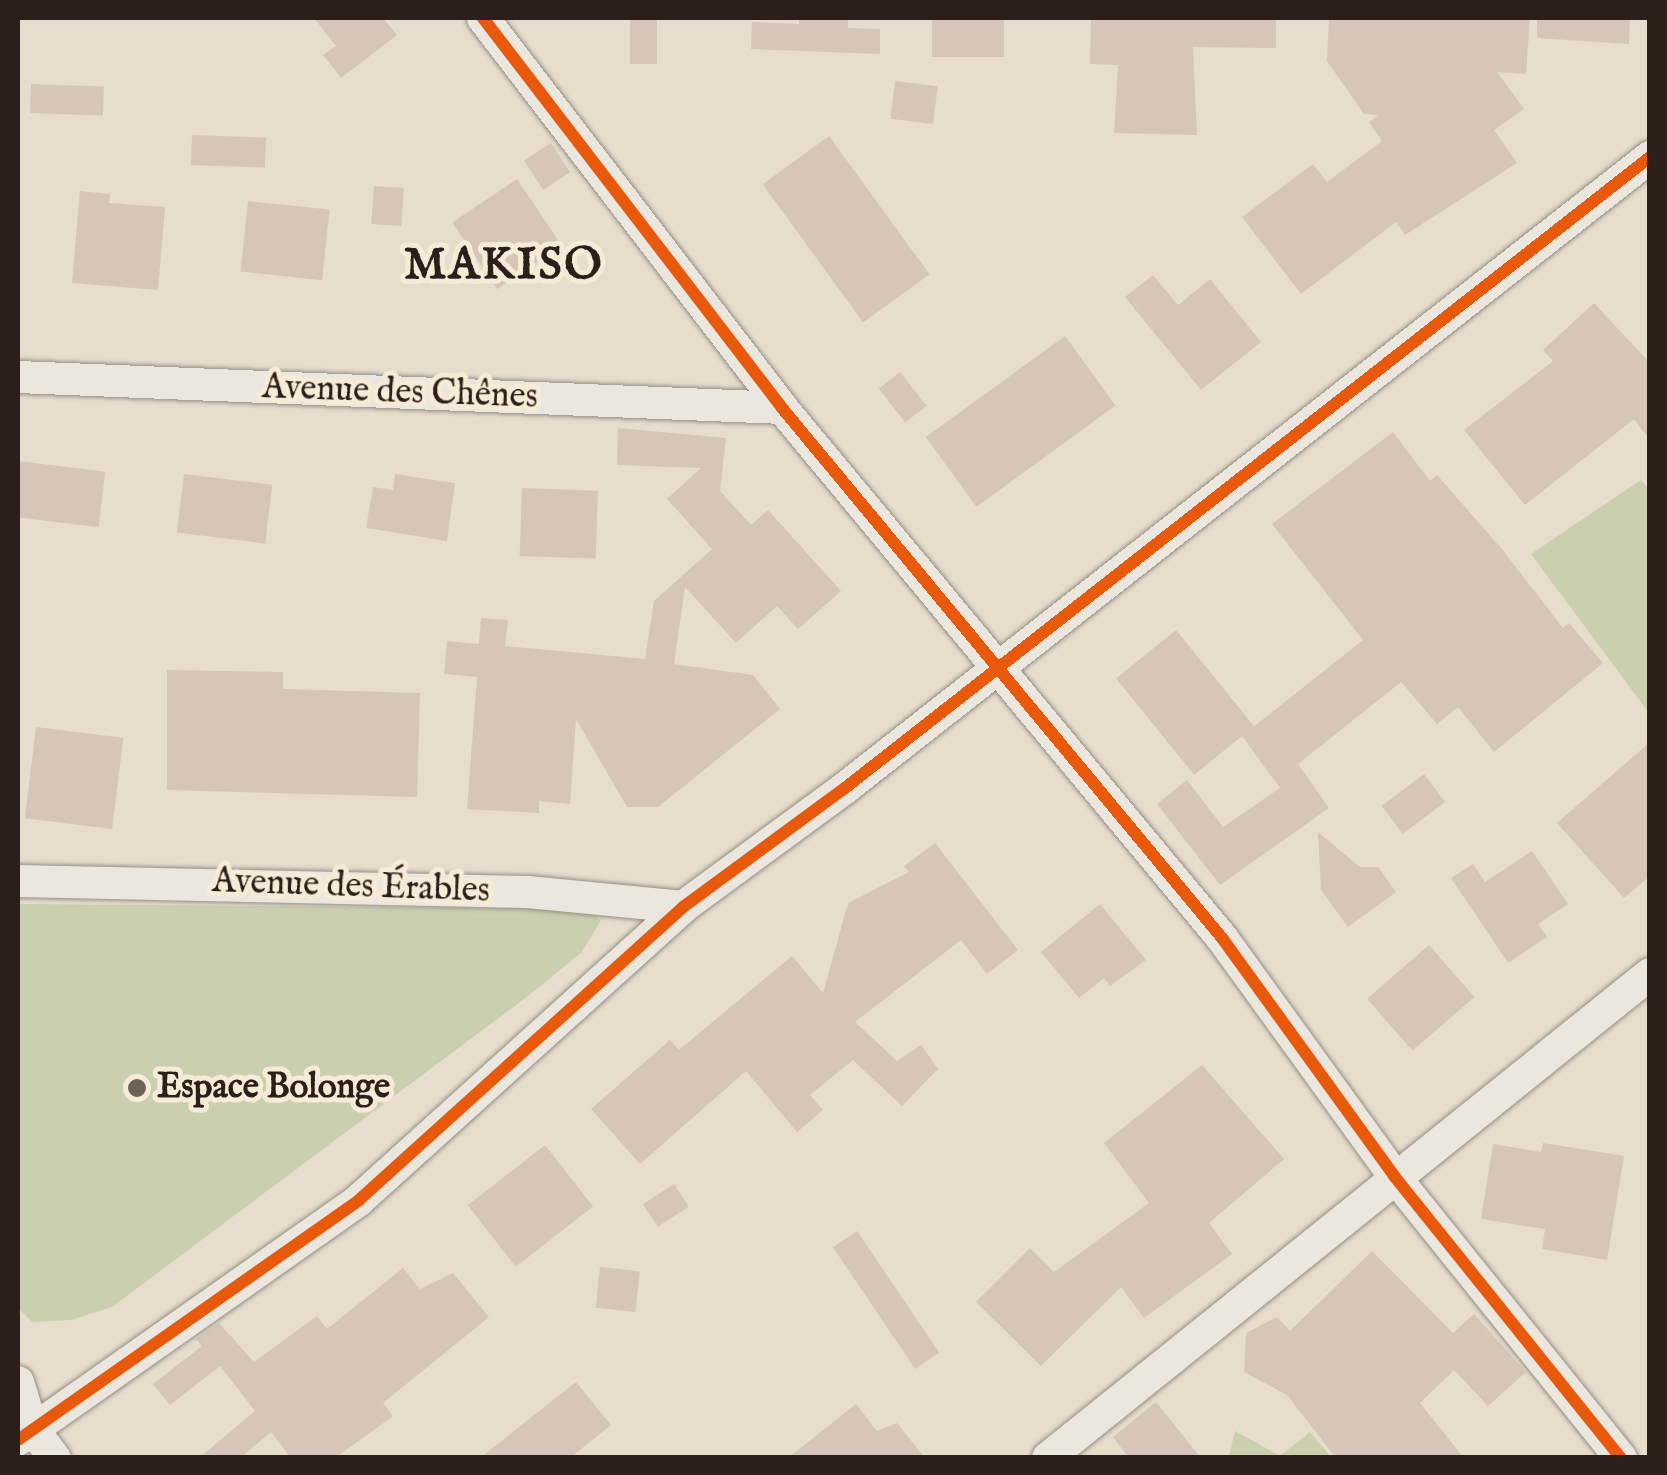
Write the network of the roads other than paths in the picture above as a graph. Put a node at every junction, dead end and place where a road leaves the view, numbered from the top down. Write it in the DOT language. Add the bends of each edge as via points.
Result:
graph roads {
  1 [pos="484,18"];
  2 [pos="1650,158"];
  3 [pos="18,377"];
  4 [pos="782,408"];
  5 [pos="998,666"];
  6 [pos="18,881"];
  7 [pos="683,907"];
  8 [pos="1650,974"];
  9 [pos="1394,1176"];
  10 [pos="18,1382"];
  11 [pos="22,1432"];
  12 [pos="55,1458"];
  13 [pos="1048,1458"];
  14 [pos="1621,1458"];
  1 -- 4 [label="street"];
  2 -- 5 [label="street"];
  3 -- 4 [label="street, Avenue des Chênes"];
  4 -- 5 [label="street"];
  5 -- 7 [label="street"];
  5 -- 9 [label="street" via="1222,938"];
  6 -- 7 [label="street, Avenue des Érables" via="528,892"];
  7 -- 11 [label="street" via="359,1200"];
  8 -- 9 [label="street"];
  9 -- 13 [label="street"];
  9 -- 14 [label="street"];
  10 -- 11 [label="street"];
  11 -- 12 [label="street"];
}
